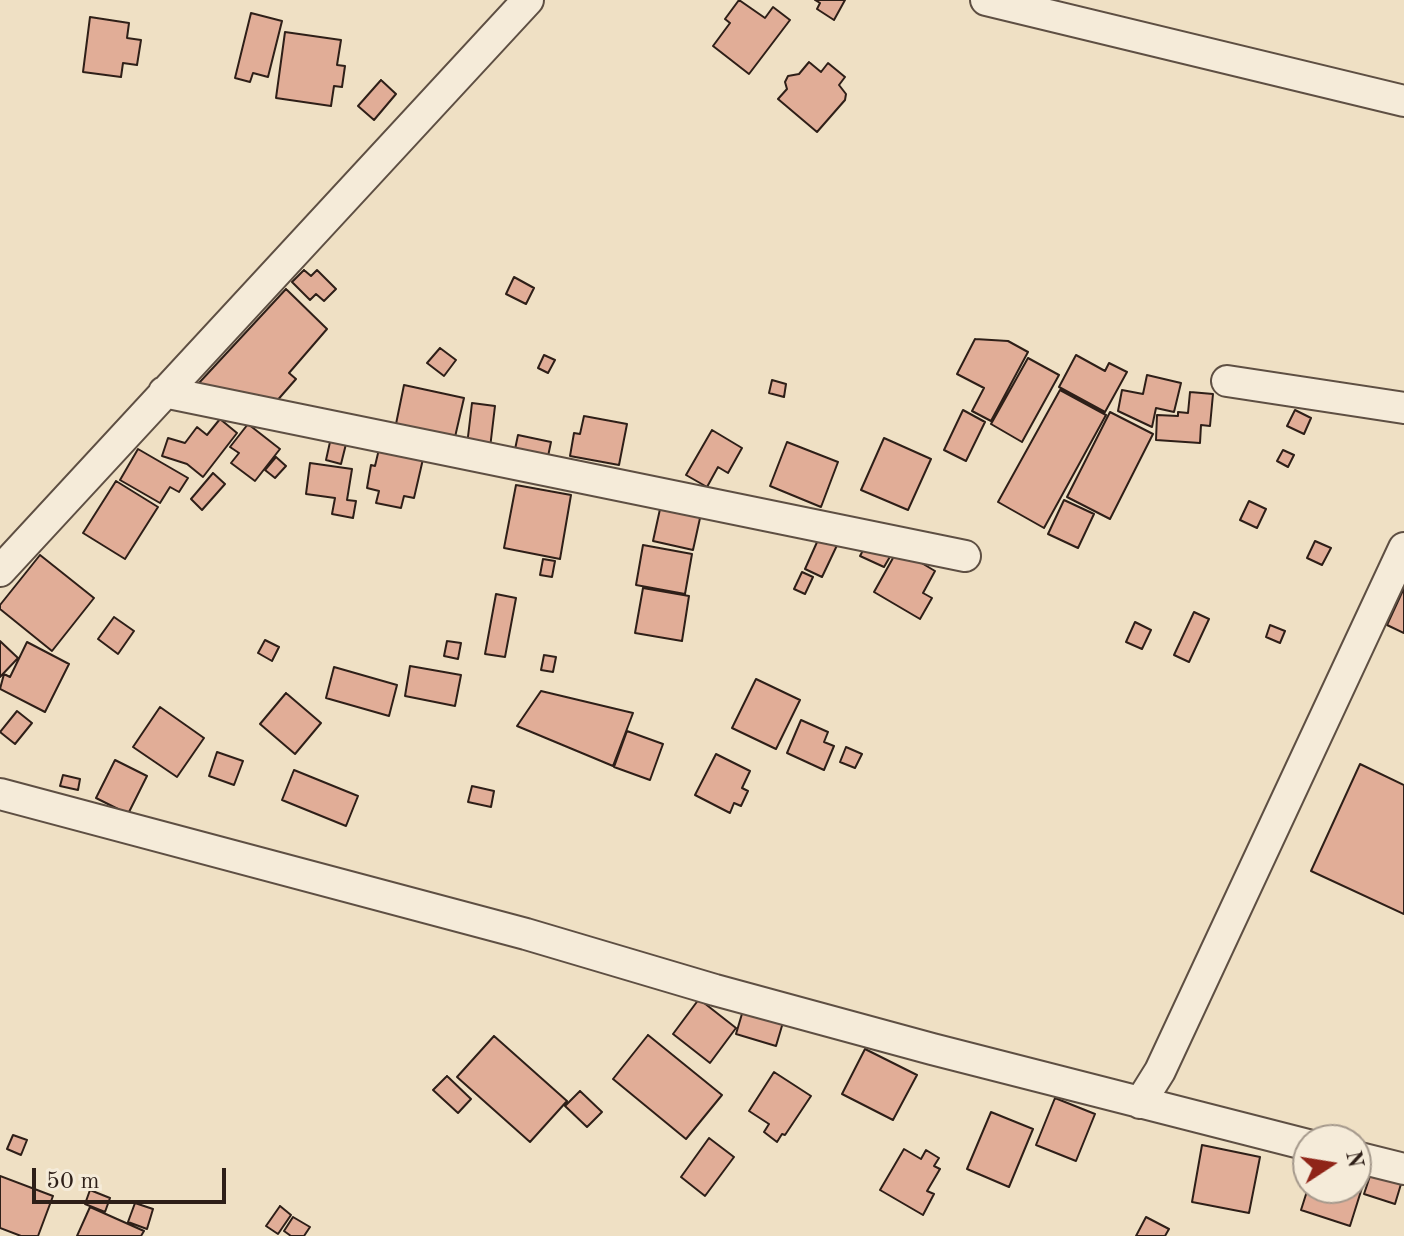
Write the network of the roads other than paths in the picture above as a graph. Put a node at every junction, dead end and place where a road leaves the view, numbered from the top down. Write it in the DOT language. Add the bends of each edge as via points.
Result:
graph roads {
  1 [pos="528,0"];
  2 [pos="986,0"];
  3 [pos="1404,101"];
  4 [pos="1227,381"];
  5 [pos="164,392"];
  6 [pos="1404,408"];
  7 [pos="1404,548"];
  8 [pos="965,556"];
  9 [pos="0,571"];
  10 [pos="0,794"];
  11 [pos="1140,1103"];
  12 [pos="1292,1141"];
  13 [pos="1372,1161"];
  14 [pos="1404,1169"];
  1 -- 5 [label="street"];
  2 -- 3 [label="street"];
  4 -- 6 [label="street"];
  5 -- 8 [label="street"];
  5 -- 9 [label="street"];
  7 -- 11 [label="street" via="1160,1071"];
  10 -- 11 [label="street"];
  11 -- 12 [label="street"];
  13 -- 14 [label="street"];
}
